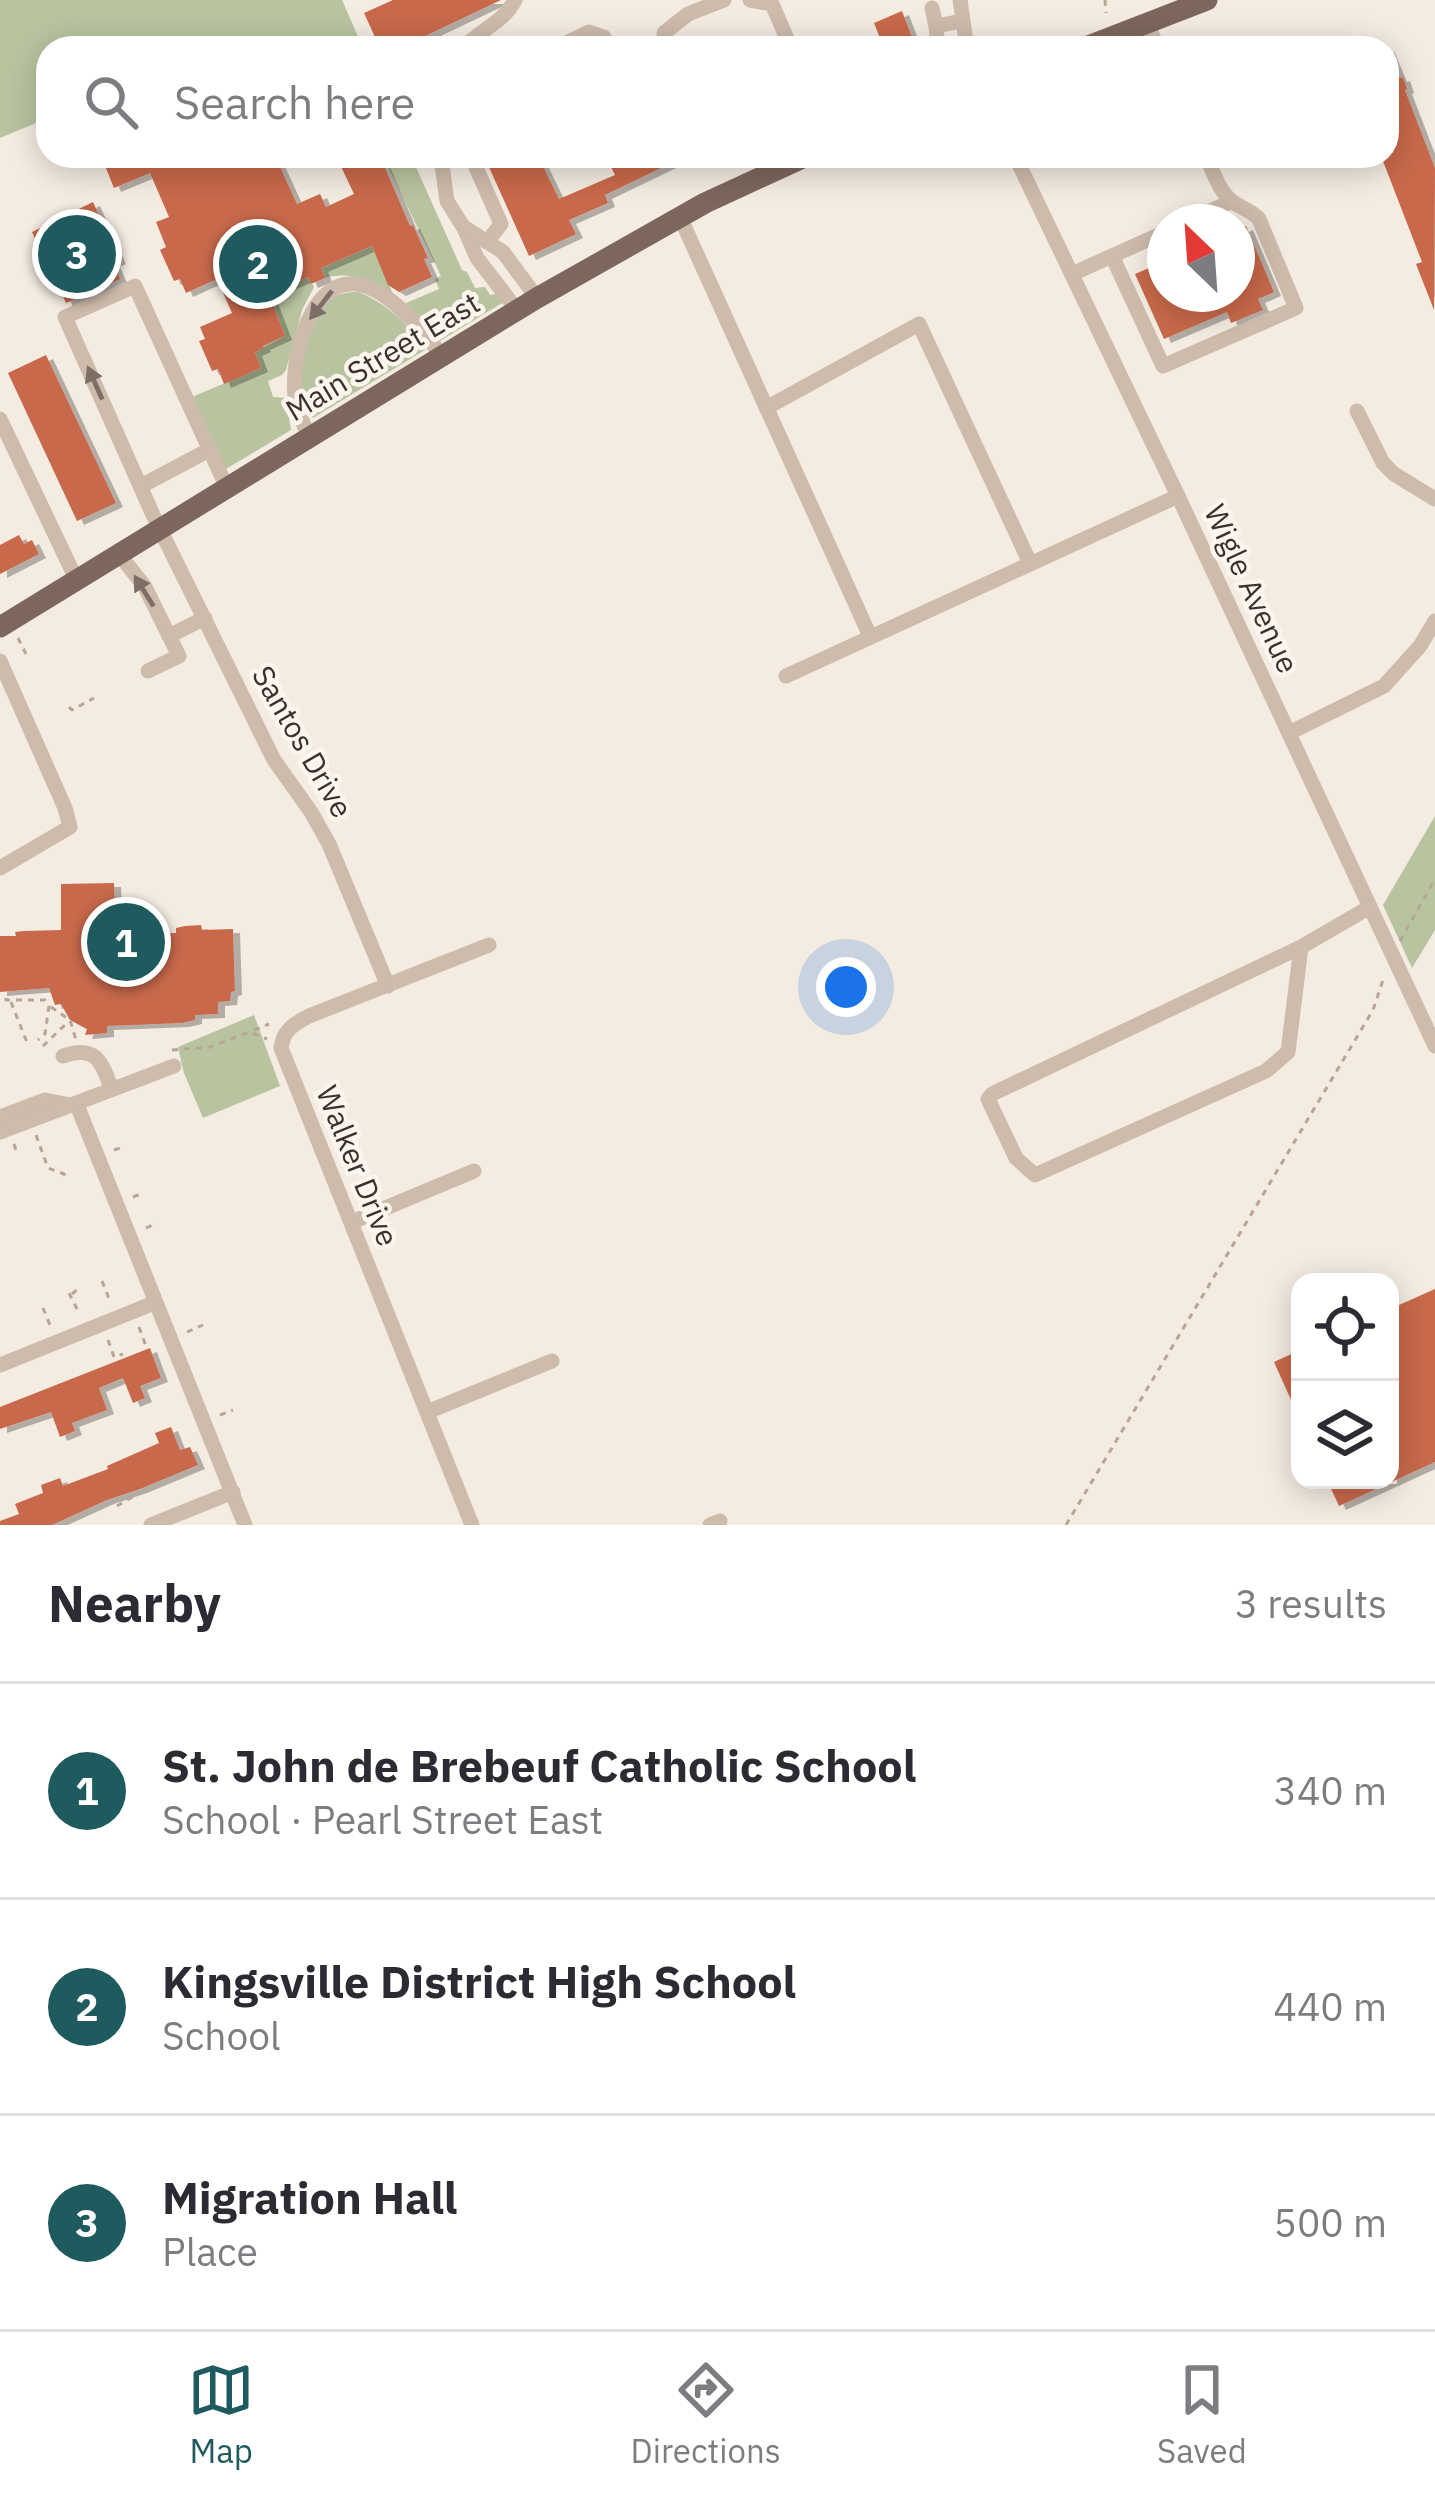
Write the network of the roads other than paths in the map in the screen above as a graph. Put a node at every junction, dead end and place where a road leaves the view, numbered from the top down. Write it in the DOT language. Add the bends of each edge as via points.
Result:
graph roads {
  1 [pos="515,0"];
  2 [pos="724,0"];
  3 [pos="750,0"];
  4 [pos="960,0"];
  5 [pos="1207,0"];
  6 [pos="932,8"];
  7 [pos="962,21"];
  8 [pos="1147,23"];
  9 [pos="936,26"];
  10 [pos="664,33"];
  11 [pos="476,36"];
  12 [pos="785,36"];
  13 [pos="937,36"];
  14 [pos="965,36"];
  15 [pos="1114,36"];
  16 [pos="1153,36"];
  17 [pos="442,168"];
  18 [pos="476,168"];
  19 [pos="782,168"];
  20 [pos="1021,168"];
  21 [pos="1212,168"];
  22 [pos="1232,201"];
  23 [pos="1225,204"];
  24 [pos="680,217"];
  25 [pos="464,228"];
  26 [pos="1147,240"];
  27 [pos="487,242"];
  28 [pos="1112,256"];
  29 [pos="1072,274"];
  30 [pos="537,298"];
  31 [pos="517,310"];
  32 [pos="442,357"];
  33 [pos="766,408"];
  34 [pos="1357,411"];
  35 [pos="0,419"];
  36 [pos="310,437"];
  37 [pos="4,439"];
  38 [pos="209,450"];
  39 [pos="141,485"];
  40 [pos="227,488"];
  41 [pos="1178,496"];
  42 [pos="1435,500"];
  43 [pos="161,530"];
  44 [pos="119,554"];
  45 [pos="1030,563"];
  46 [pos="77,580"];
  47 [pos="203,616"];
  48 [pos="1435,621"];
  49 [pos="9,632"];
  50 [pos="167,633"];
  51 [pos="870,636"];
  52 [pos="0,661"];
  53 [pos="148,670"];
  54 [pos="786,676"];
  55 [pos="1289,733"];
  56 [pos="0,868"];
  57 [pos="1370,907"];
  58 [pos="488,945"];
  59 [pos="1301,946"];
  60 [pos="388,986"];
  61 [pos="1427,1010"];
  62 [pos="1435,1046"];
  63 [pos="63,1056"];
  64 [pos="173,1058"];
  65 [pos="111,1088"];
  66 [pos="75,1105"];
  67 [pos="0,1118"];
  68 [pos="6,1137"];
  69 [pos="474,1171"];
  70 [pos="352,1222"];
  71 [pos="154,1303"];
  72 [pos="552,1361"];
  73 [pos="0,1365"];
  74 [pos="427,1412"];
  75 [pos="232,1492"];
  76 [pos="151,1525"];
  77 [pos="245,1525"];
  78 [pos="472,1525"];
  1 -- 11 [label="street"];
  2 -- 10 [label="street"];
  3 -- 12 [label="street" via="772,4"];
  4 -- 7 [label="street"];
  5 -- 8 [label="main road"];
  6 -- 9 [label="street"];
  7 -- 9 [label="street"];
  7 -- 14 [label="street"];
  8 -- 15 [label="main road"];
  8 -- 16 [label="street"];
  9 -- 13 [label="street"];
  17 -- 25 [label="street" via="447,201"];
  18 -- 27 [label="street" via="501,224"];
  19 -- 24 [label="main road, Main Street East"];
  20 -- 29 [label="street, Wigle Avenue"];
  21 -- 22 [label="street"];
  22 -- 23 [label="street"];
  22 -- 28 [label="street" via="1259,219 1296,308 1163,366"];
  24 -- 30 [label="main road, Main Street East"];
  24 -- 33 [label="street"];
  25 -- 27 [label="street"];
  25 -- 31 [label="street"];
  26 -- 28 [label="street"];
  27 -- 30 [label="street"];
  28 -- 29 [label="street"];
  29 -- 41 [label="street, Wigle Avenue"];
  30 -- 31 [label="main road, Main Street East"];
  31 -- 32 [label="main road, Main Street East"];
  32 -- 36 [label="main road, Main Street East"];
  32 -- 36 [label="street, one-way" via="376,291 349,284 330,290 307,325 296,369 296,406"];
  33 -- 45 [label="street" via="919,324"];
  33 -- 51 [label="street"];
  34 -- 42 [label="street" via="1383,463"];
  35 -- 37 [label="street"];
  36 -- 40 [label="main road, Main Street East"];
  37 -- 46 [label="street"];
  38 -- 39 [label="street"];
  39 -- 38 [label="street, Santos Drive, one-way" via="65,317 135,286"];
  38 -- 40 [label="street"];
  39 -- 43 [label="street, Santos Drive"];
  40 -- 43 [label="main road, Main Street East"];
  41 -- 45 [label="street"];
  41 -- 55 [label="street, Wigle Avenue"];
  43 -- 44 [label="main road, Main Street East"];
  43 -- 47 [label="street, Santos Drive"];
  44 -- 46 [label="main road, Main Street East"];
  50 -- 44 [label="street, one-way"];
  45 -- 51 [label="street"];
  46 -- 49 [label="main road, Main Street East"];
  47 -- 50 [label="street"];
  47 -- 60 [label="street, Santos Drive" via="274,760 329,844"];
  48 -- 55 [label="street" via="1384,686"];
  50 -- 53 [label="street" via="179,656"];
  51 -- 54 [label="street"];
  52 -- 56 [label="street" via="70,827"];
  55 -- 57 [label="street, Wigle Avenue"];
  57 -- 59 [label="street"];
  57 -- 61 [label="street, Wigle Avenue"];
  58 -- 60 [label="street, Walker Drive"];
  59 -- 59 [label="street" via="992,1094 1016,1158 1035,1175 1266,1071 1288,1052"];
  60 -- 70 [label="street, Walker Drive" via="308,1016 282,1038"];
  61 -- 62 [label="street, Wigle Avenue"];
  63 -- 65 [label="street" via="96,1057"];
  64 -- 65 [label="street"];
  65 -- 66 [label="street"];
  66 -- 67 [label="street" via="45,1100"];
  66 -- 68 [label="street"];
  66 -- 71 [label="street"];
  69 -- 70 [label="street"];
  70 -- 74 [label="street, Walker Drive"];
  71 -- 73 [label="street"];
  71 -- 75 [label="street"];
  72 -- 74 [label="street"];
  74 -- 78 [label="street, Walker Drive"];
  75 -- 76 [label="street"];
  75 -- 77 [label="street"];
}
